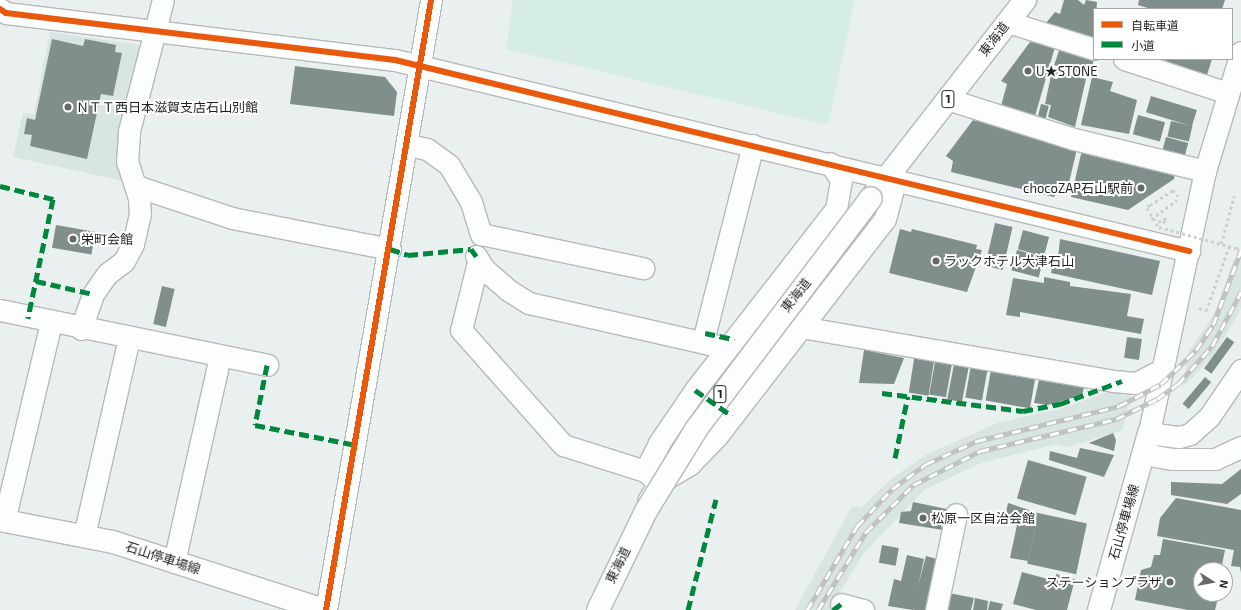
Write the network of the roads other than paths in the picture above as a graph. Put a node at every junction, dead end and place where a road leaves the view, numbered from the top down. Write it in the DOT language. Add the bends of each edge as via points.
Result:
graph roads {
  1 [pos="164,0"];
  2 [pos="431,0"];
  3 [pos="1025,0"];
  4 [pos="0,9"];
  5 [pos="1008,22"];
  6 [pos="156,30"];
  7 [pos="1093,49"];
  8 [pos="1241,52"];
  9 [pos="1127,60"];
  10 [pos="421,65"];
  11 [pos="1228,93"];
  12 [pos="947,99"];
  13 [pos="409,145"];
  14 [pos="753,145"];
  15 [pos="830,163"];
  16 [pos="1205,171"];
  17 [pos="887,178"];
  18 [pos="136,186"];
  19 [pos="836,209"];
  20 [pos="390,249"];
  21 [pos="1189,251"];
  22 [pos="643,268"];
  23 [pos="0,310"];
  24 [pos="51,322"];
  25 [pos="801,327"];
  26 [pos="81,329"];
  27 [pos="705,333"];
  28 [pos="129,338"];
  29 [pos="727,348"];
  30 [pos="220,356"];
  31 [pos="267,365"];
  32 [pos="1164,369"];
  33 [pos="1241,370"];
  34 [pos="1146,444"];
  35 [pos="1241,447"];
  36 [pos="652,477"];
  37 [pos="956,514"];
  38 [pos="2,521"];
  39 [pos="84,536"];
  40 [pos="174,562"];
  41 [pos="841,604"];
  42 [pos="322,610"];
  43 [pos="326,610"];
  44 [pos="598,610"];
  45 [pos="863,610"];
  46 [pos="936,610"];
  47 [pos="1099,610"];
  1 -- 6 [label="street"];
  2 -- 10 [label="street"];
  3 -- 5 [label="main road, 東海道 / 1"];
  4 -- 6 [label="street" via="6,13"];
  5 -- 7 [label="street"];
  5 -- 12 [label="main road, 東海道 / 1"];
  6 -- 10 [label="street"];
  6 -- 18 [label="street" via="129,131 127,162"];
  8 -- 11 [label="street"];
  9 -- 11 [label="street"];
  10 -- 13 [label="street"];
  10 -- 14 [label="street"];
  11 -- 16 [label="street"];
  12 -- 16 [label="street" via="1074,139"];
  12 -- 17 [label="main road, 東海道 / 1"];
  13 -- 20 [label="street"];
  13 -- 22 [label="street" via="427,148 449,164 471,202 481,234"];
  14 -- 15 [label="street"];
  14 -- 27 [label="street"];
  15 -- 17 [label="street"];
  15 -- 19 [label="street" via="841,180"];
  16 -- 21 [label="street"];
  17 -- 19 [label="street" via="866,178 854,183"];
  17 -- 21 [label="street"];
  17 -- 25 [label="street" via="892,192 885,218"];
  17 -- 44 [label="main road, 東海道 / 1, bridge" via="697,428 639,524"];
  18 -- 20 [label="street" via="232,218"];
  18 -- 26 [label="street" via="140,214 130,249 93,294"];
  19 -- 29 [label="street"];
  20 -- 43 [label="street"];
  21 -- 32 [label="street"];
  23 -- 24 [label="street"];
  24 -- 26 [label="street"];
  24 -- 38 [label="street"];
  25 -- 32 [label="street" via="1114,381 1136,383"];
  25 -- 36 [label="street" via="717,436 690,464"];
  26 -- 28 [label="street"];
  28 -- 30 [label="street"];
  28 -- 39 [label="street"];
  29 -- 36 [label="street" via="676,417"];
  29 -- 36 [label="street" via="529,302 508,290 477,259 462,330 563,445"];
  30 -- 31 [label="street"];
  30 -- 40 [label="street"];
  32 -- 34 [label="street"];
  33 -- 34 [label="street" via="1209,417 1190,434"];
  34 -- 35 [label="street" via="1172,459 1216,459"];
  34 -- 47 [label="main road, 石山停車場線"];
  36 -- 44 [label="street"];
  37 -- 46 [label="street"];
  38 -- 39 [label="main road, 石山停車場線"];
  39 -- 40 [label="main road, 石山停車場線"];
  40 -- 42 [label="main road, 石山停車場線"];
  41 -- 45 [label="street"];
}
